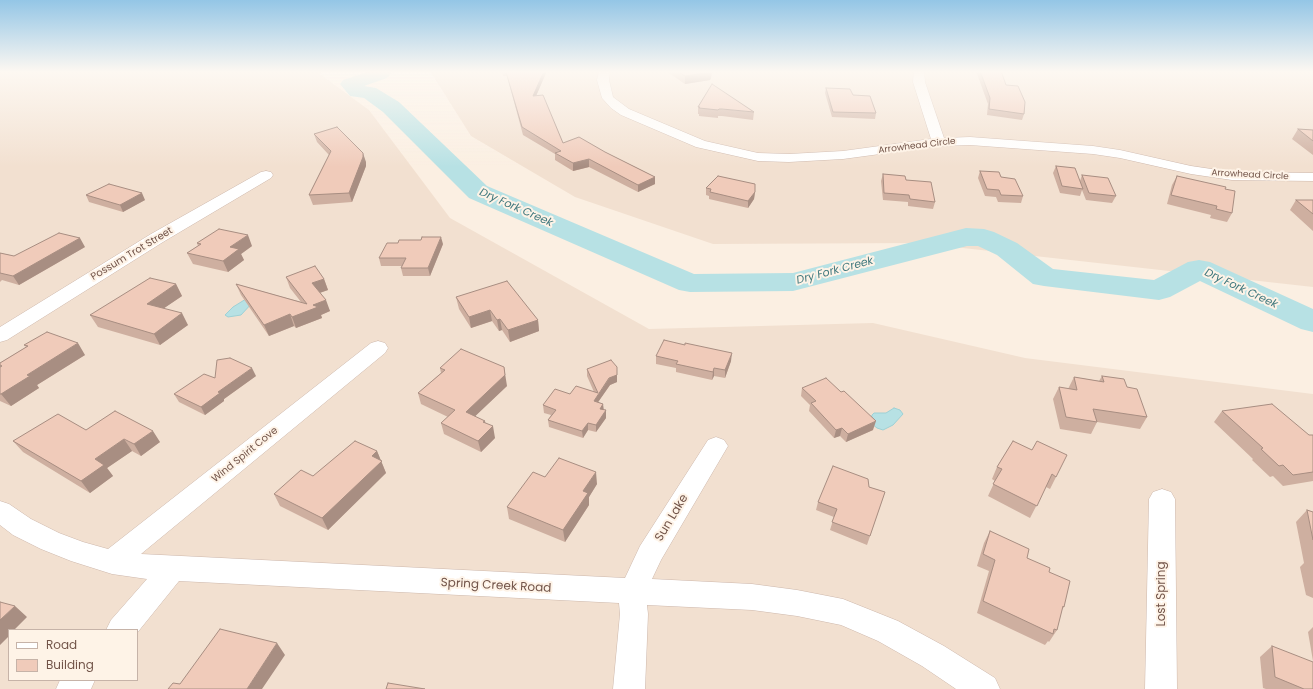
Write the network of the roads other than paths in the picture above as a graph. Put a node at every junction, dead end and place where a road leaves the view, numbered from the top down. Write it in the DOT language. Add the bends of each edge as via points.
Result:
graph roads {
  1 [pos="614,103"];
  2 [pos="925,103"];
  3 [pos="938,142"];
  4 [pos="266,175"];
  5 [pos="1313,178"];
  6 [pos="0,336"];
  7 [pos="378,348"];
  8 [pos="716,446"];
  9 [pos="1162,499"];
  10 [pos="0,511"];
  11 [pos="112,562"];
  12 [pos="172,570"];
  13 [pos="632,593"];
  14 [pos="122,629"];
  15 [pos="78,681"];
  16 [pos="72,689"];
  17 [pos="630,689"];
  18 [pos="984,689"];
  19 [pos="1161,689"];
  1 -- 3 [label="street, Arrowhead Circle" via="625,112 684,139 739,154 769,158 876,152"];
  2 -- 3 [label="street"];
  3 -- 5 [label="street, Arrowhead Circle" via="985,142 1093,150 1218,174"];
  4 -- 6 [label="street, Possum Trot Street" via="157,238"];
  7 -- 11 [label="street, Wind Spirit Cove"];
  8 -- 13 [label="street, Sun Lake" via="650,554"];
  9 -- 19 [label="street, Lost Spring"];
  10 -- 11 [label="street, Spring Creek Road" via="22,527 50,541"];
  11 -- 12 [label="street, Spring Creek Road"];
  12 -- 13 [label="street, Spring Creek Road"];
  12 -- 14 [label="street"];
  13 -- 17 [label="street" via="634,614"];
  13 -- 18 [label="street, Spring Creek Road" via="752,597 843,612 894,634"];
  15 -- 16 [label="street"];
}
